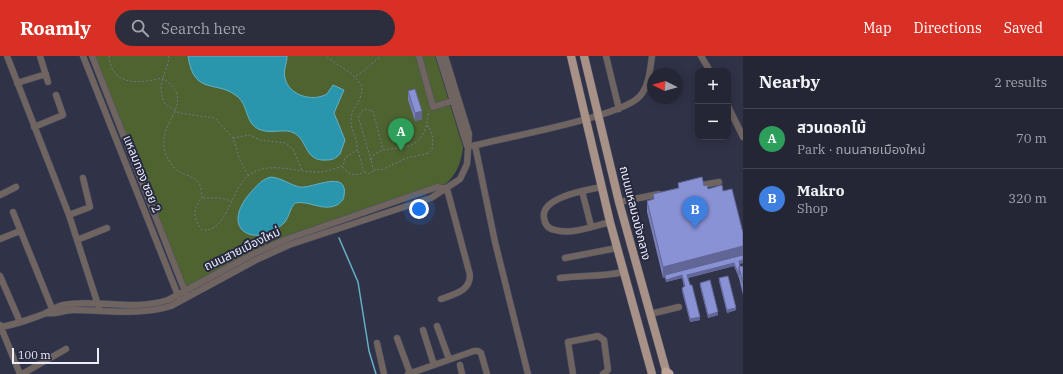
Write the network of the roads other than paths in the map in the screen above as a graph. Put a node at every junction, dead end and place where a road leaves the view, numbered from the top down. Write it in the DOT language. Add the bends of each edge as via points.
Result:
graph roads {
  1 [pos="7,56"];
  2 [pos="40,56"];
  3 [pos="83,56"];
  4 [pos="92,56"];
  5 [pos="419,56"];
  6 [pos="439,56"];
  7 [pos="445,56"];
  8 [pos="571,56"];
  9 [pos="584,56"];
  10 [pos="606,56"];
  11 [pos="652,56"];
  12 [pos="701,56"];
  13 [pos="708,68"];
  14 [pos="46,74"];
  15 [pos="100,79"];
  16 [pos="48,82"];
  17 [pos="17,83"];
  18 [pos="94,83"];
  19 [pos="56,95"];
  20 [pos="455,100"];
  21 [pos="619,109"];
  22 [pos="731,112"];
  23 [pos="598,116"];
  24 [pos="585,119"];
  25 [pos="34,127"];
  26 [pos="122,134"];
  27 [pos="115,137"];
  28 [pos="743,137"];
  29 [pos="475,145"];
  30 [pos="468,147"];
  31 [pos="83,178"];
  32 [pos="719,182"];
  33 [pos="16,187"];
  34 [pos="602,187"];
  35 [pos="688,188"];
  36 [pos="447,189"];
  37 [pos="582,191"];
  38 [pos="665,193"];
  39 [pos="0,195"];
  40 [pos="619,202"];
  41 [pos="13,212"];
  42 [pos="69,215"];
  43 [pos="610,222"];
  44 [pos="590,226"];
  45 [pos="108,228"];
  46 [pos="20,230"];
  47 [pos="0,239"];
  48 [pos="77,240"];
  49 [pos="617,248"];
  50 [pos="565,258"];
  51 [pos="624,275"];
  52 [pos="638,275"];
  53 [pos="0,276"];
  54 [pos="560,278"];
  55 [pos="186,294"];
  56 [pos="179,298"];
  57 [pos="441,298"];
  58 [pos="99,304"];
  59 [pos="679,307"];
  60 [pos="53,311"];
  61 [pos="100,311"];
  62 [pos="650,314"];
  63 [pos="20,322"];
  64 [pos="437,326"];
  65 [pos="2,329"];
  66 [pos="423,330"];
  67 [pos="397,338"];
  68 [pos="377,343"];
  69 [pos="66,349"];
  70 [pos="661,352"];
  71 [pos="450,359"];
  72 [pos="648,360"];
  73 [pos="434,365"];
  74 [pos="460,365"];
  75 [pos="667,373"];
  76 [pos="21,374"];
  77 [pos="384,374"];
  78 [pos="409,374"];
  79 [pos="462,374"];
  80 [pos="486,374"];
  81 [pos="528,374"];
  82 [pos="573,374"];
  83 [pos="603,374"];
  84 [pos="647,374"];
  85 [pos="652,374"];
  1 -- 17 [label="street"];
  2 -- 14 [label="street"];
  3 -- 18 [label="street, แหลมทอง ซอย 2"];
  4 -- 15 [label="street, แหลมทอง ซอย 2"];
  5 -- 20 [label="street" via="434,107"];
  6 -- 20 [label="street"];
  7 -- 20 [label="street"];
  8 -- 24 [label="main road"];
  9 -- 23 [label="main road, ถนนแหลมฉบังกลาง"];
  10 -- 21 [label="street"];
  11 -- 21 [label="street" via="646,86 640,97"];
  12 -- 13 [label="street"];
  14 -- 16 [label="street"];
  14 -- 17 [label="street"];
  15 -- 18 [label="street"];
  15 -- 26 [label="street, แหลมทอง ซอย 2"];
  17 -- 25 [label="street"];
  18 -- 27 [label="street, แหลมทอง ซอย 2"];
  19 -- 25 [label="street" via="63,115"];
  20 -- 30 [label="street"];
  21 -- 23 [label="street"];
  22 -- 28 [label="street"];
  23 -- 24 [label="street"];
  23 -- 40 [label="main road, ถนนแหลมฉบังกลาง"];
  24 -- 29 [label="street"];
  24 -- 34 [label="main road"];
  25 -- 42 [label="street"];
  26 -- 27 [label="street"];
  26 -- 55 [label="street, แหลมทอง ซอย 2"];
  27 -- 56 [label="street, แหลมทอง ซอย 2"];
  29 -- 30 [label="street"];
  29 -- 81 [label="street"];
  30 -- 36 [label="street" via="467,164 460,179"];
  31 -- 42 [label="street" via="90,207"];
  32 -- 35 [label="street"];
  33 -- 39 [label="street"];
  34 -- 37 [label="street"];
  34 -- 43 [label="main road"];
  36 -- 55 [label="street, ถนนสายเมืองใหม่" via="437,187 392,207 287,239"];
  36 -- 57 [label="street" via="470,281 460,292"];
  37 -- 44 [label="street"];
  37 -- 44 [label="street" via="550,202 543,215 545,224 556,231 571,231"];
  38 -- 40 [label="street"];
  40 -- 52 [label="main road, ถนนแหลมฉบังกลาง"];
  41 -- 46 [label="street"];
  42 -- 48 [label="street"];
  43 -- 44 [label="street"];
  43 -- 49 [label="main road"];
  45 -- 48 [label="street"];
  46 -- 47 [label="street"];
  46 -- 60 [label="street"];
  48 -- 58 [label="street"];
  49 -- 50 [label="street"];
  49 -- 51 [label="main road"];
  51 -- 52 [label="main road"];
  51 -- 54 [label="street"];
  51 -- 72 [label="main road"];
  52 -- 62 [label="main road, ถนนแหลมฉบังกลาง"];
  53 -- 63 [label="street"];
  55 -- 56 [label="street, ถนนสายเมืองใหม่"];
  56 -- 58 [label="street, ถนนสายเมืองใหม่" via="154,304"];
  56 -- 61 [label="street, ถนนสายเมืองใหม่" via="156,310"];
  58 -- 60 [label="street, ถนนสายเมืองใหม่" via="70,303"];
  58 -- 61 [label="street"];
  59 -- 62 [label="street"];
  60 -- 61 [label="street, ถนนสายเมืองใหม่"];
  60 -- 63 [label="street, ถนนสายเมืองใหม่"];
  62 -- 70 [label="main road, ถนนแหลมฉบังกลาง"];
  63 -- 65 [label="street, ถนนสายเมืองใหม่"];
  64 -- 71 [label="street"];
  65 -- 76 [label="street"];
  66 -- 73 [label="street"];
  67 -- 78 [label="street"];
  68 -- 77 [label="street"];
  69 -- 76 [label="street"];
  70 -- 72 [label="main road"];
  70 -- 75 [label="main road, ถนนแหลมฉบังกลาง"];
  71 -- 73 [label="street"];
  71 -- 80 [label="street" via="478,351 481,353"];
  72 -- 84 [label="main road"];
  72 -- 85 [label="main road"];
  73 -- 78 [label="street"];
  74 -- 79 [label="street"];
  82 -- 83 [label="street" via="568,342 598,336 604,340 608,370"];
}
